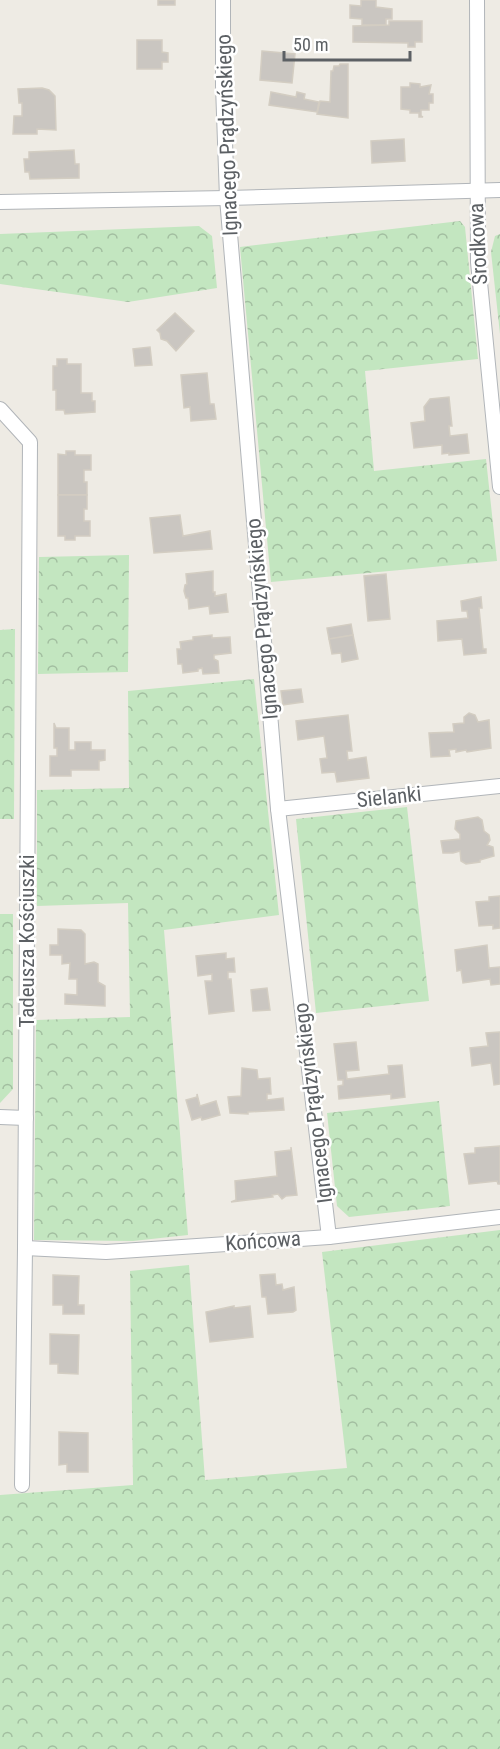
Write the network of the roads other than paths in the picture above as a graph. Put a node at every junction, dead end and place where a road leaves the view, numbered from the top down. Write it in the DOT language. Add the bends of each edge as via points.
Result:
graph roads {
  1 [pos="223,0"];
  2 [pos="477,0"];
  3 [pos="500,190"];
  4 [pos="476,191"];
  5 [pos="226,198"];
  6 [pos="0,202"];
  7 [pos="0,409"];
  8 [pos="500,487"];
  9 [pos="500,786"];
  10 [pos="278,809"];
  11 [pos="0,1117"];
  12 [pos="26,1118"];
  13 [pos="500,1217"];
  14 [pos="329,1236"];
  15 [pos="25,1248"];
  16 [pos="22,1485"];
  1 -- 5 [label="street, Ignacego Prądzyńskiego"];
  2 -- 4 [label="street, Środkowa"];
  3 -- 4 [label="street"];
  4 -- 5 [label="street"];
  4 -- 8 [label="street, Środkowa" via="478,262"];
  5 -- 6 [label="street"];
  5 -- 10 [label="street, Ignacego Prądzyńskiego"];
  7 -- 12 [label="street, Tadeusza Kościuszki" via="30,442"];
  9 -- 10 [label="street, Sielanki"];
  10 -- 14 [label="street, Ignacego Prądzyńskiego"];
  11 -- 12 [label="street"];
  12 -- 15 [label="street, Tadeusza Kościuszki"];
  13 -- 14 [label="street, Końcowa"];
  14 -- 15 [label="street, Końcowa" via="106,1252"];
  15 -- 16 [label="street, Tadeusza Kościuszki"];
}
